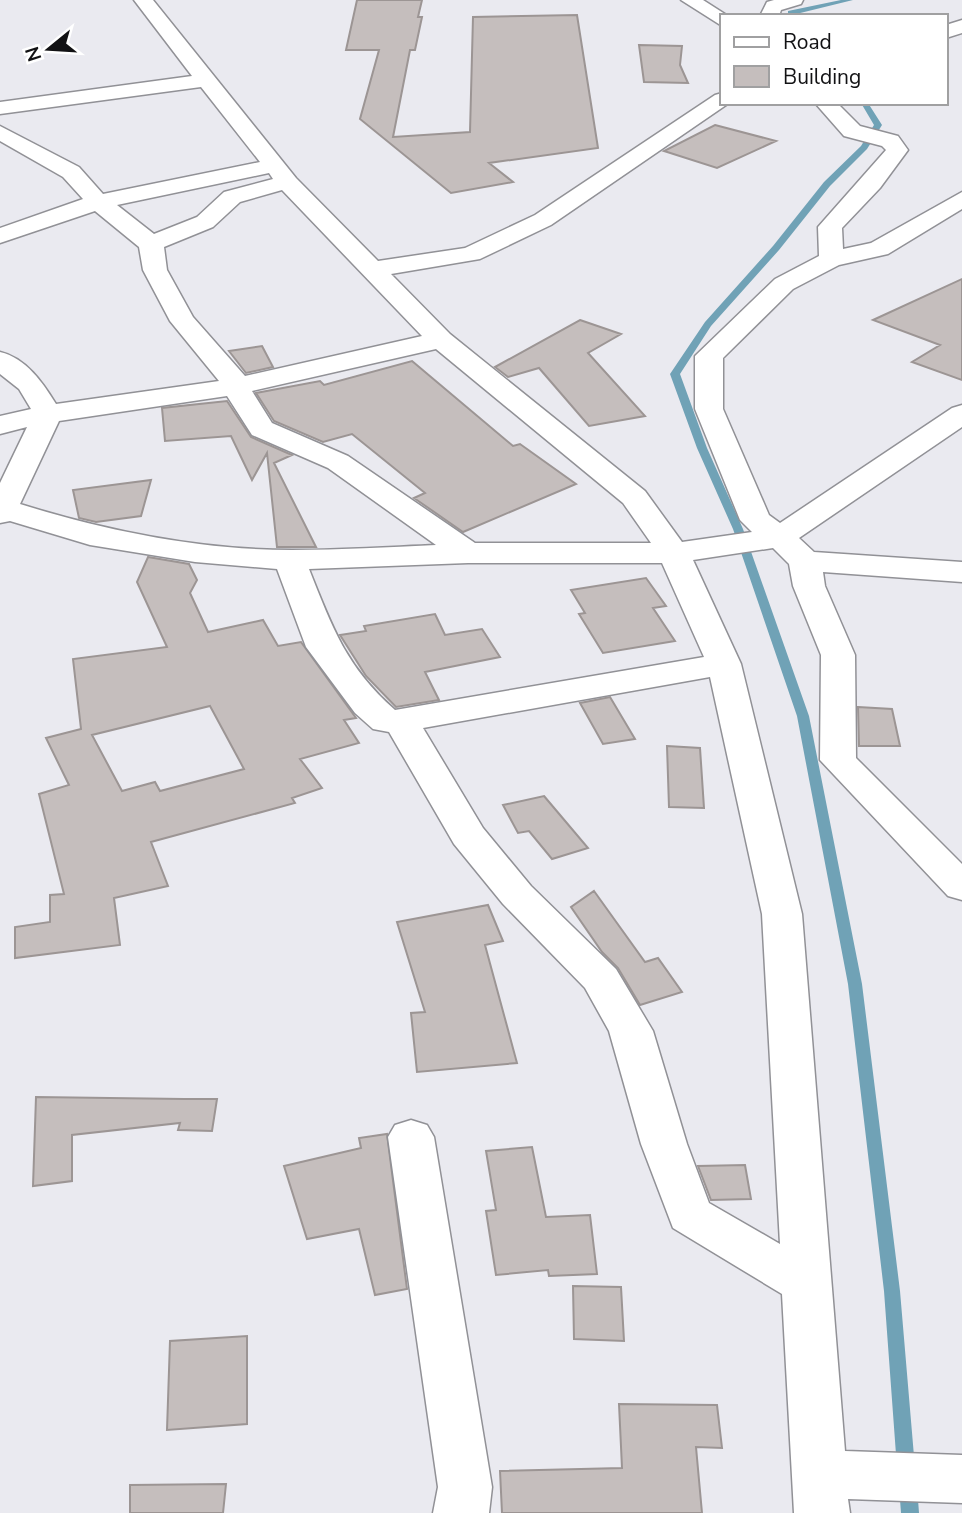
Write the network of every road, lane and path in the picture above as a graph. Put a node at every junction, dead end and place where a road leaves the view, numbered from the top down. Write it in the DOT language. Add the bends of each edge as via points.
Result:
graph roads {
  1 [pos="143,0"];
  2 [pos="690,0"];
  3 [pos="794,0"];
  4 [pos="770,14"];
  5 [pos="720,19"];
  6 [pos="205,80"];
  7 [pos="720,100"];
  8 [pos="827,105"];
  9 [pos="0,108"];
  10 [pos="0,132"];
  11 [pos="280,174"];
  12 [pos="962,199"];
  13 [pos="98,202"];
  14 [pos="0,236"];
  15 [pos="151,244"];
  16 [pos="831,259"];
  17 [pos="372,270"];
  18 [pos="441,340"];
  19 [pos="0,360"];
  20 [pos="235,387"];
  21 [pos="48,414"];
  22 [pos="962,414"];
  23 [pos="0,425"];
  24 [pos="2,511"];
  25 [pos="784,546"];
  26 [pos="468,553"];
  27 [pos="674,553"];
  28 [pos="290,560"];
  29 [pos="962,572"];
  30 [pos="724,664"];
  31 [pos="401,721"];
  32 [pos="962,887"];
  33 [pos="411,1138"];
  34 [pos="807,1284"];
  35 [pos="957,1479"];
  36 [pos="836,1487"];
  37 [pos="461,1513"];
  1 -- 6 [label="street"];
  2 -- 5 [label="street"];
  3 -- 4 [label="street" via="774,6"];
  6 -- 9 [label="street"];
  6 -- 11 [label="street"];
  7 -- 17 [label="street" via="543,220 471,254"];
  8 -- 16 [label="street" via="852,131 890,141 897,150 830,227"];
  10 -- 13 [label="street" via="71,172"];
  11 -- 13 [label="street"];
  11 -- 15 [label="street" via="232,197 205,222"];
  11 -- 17 [label="street"];
  12 -- 16 [label="street" via="879,249"];
  13 -- 14 [label="street"];
  13 -- 15 [label="street"];
  15 -- 20 [label="street" via="163,288 183,321 230,373"];
  16 -- 25 [label="street" via="784,284 709,356 709,409 756,520"];
  17 -- 18 [label="street"];
  18 -- 20 [label="street"];
  18 -- 27 [label="street" via="634,497"];
  19 -- 21 [label="street" via="30,384"];
  20 -- 21 [label="street"];
  20 -- 26 [label="street" via="262,429 338,462"];
  21 -- 23 [label="street"];
  21 -- 24 [label="street"];
  22 -- 25 [label="street"];
  24 -- 28 [label="street" via="90,536"];
  25 -- 27 [label="street"];
  25 -- 29 [label="street"];
  25 -- 32 [label="street" via="809,586 838,655 838,760"];
  26 -- 27 [label="street"];
  26 -- 28 [label="street"];
  27 -- 30 [label="street"];
  28 -- 31 [label="street" via="323,647 368,705 386,721"];
  30 -- 31 [label="street"];
  30 -- 34 [label="street" via="782,914"];
  31 -- 34 [label="street" via="468,835 517,895 601,979 631,1031 664,1144 691,1215"];
  33 -- 37 [label="street" via="465,1487"];
  34 -- 36 [label="street"];
  35 -- 36 [label="street"];
}
